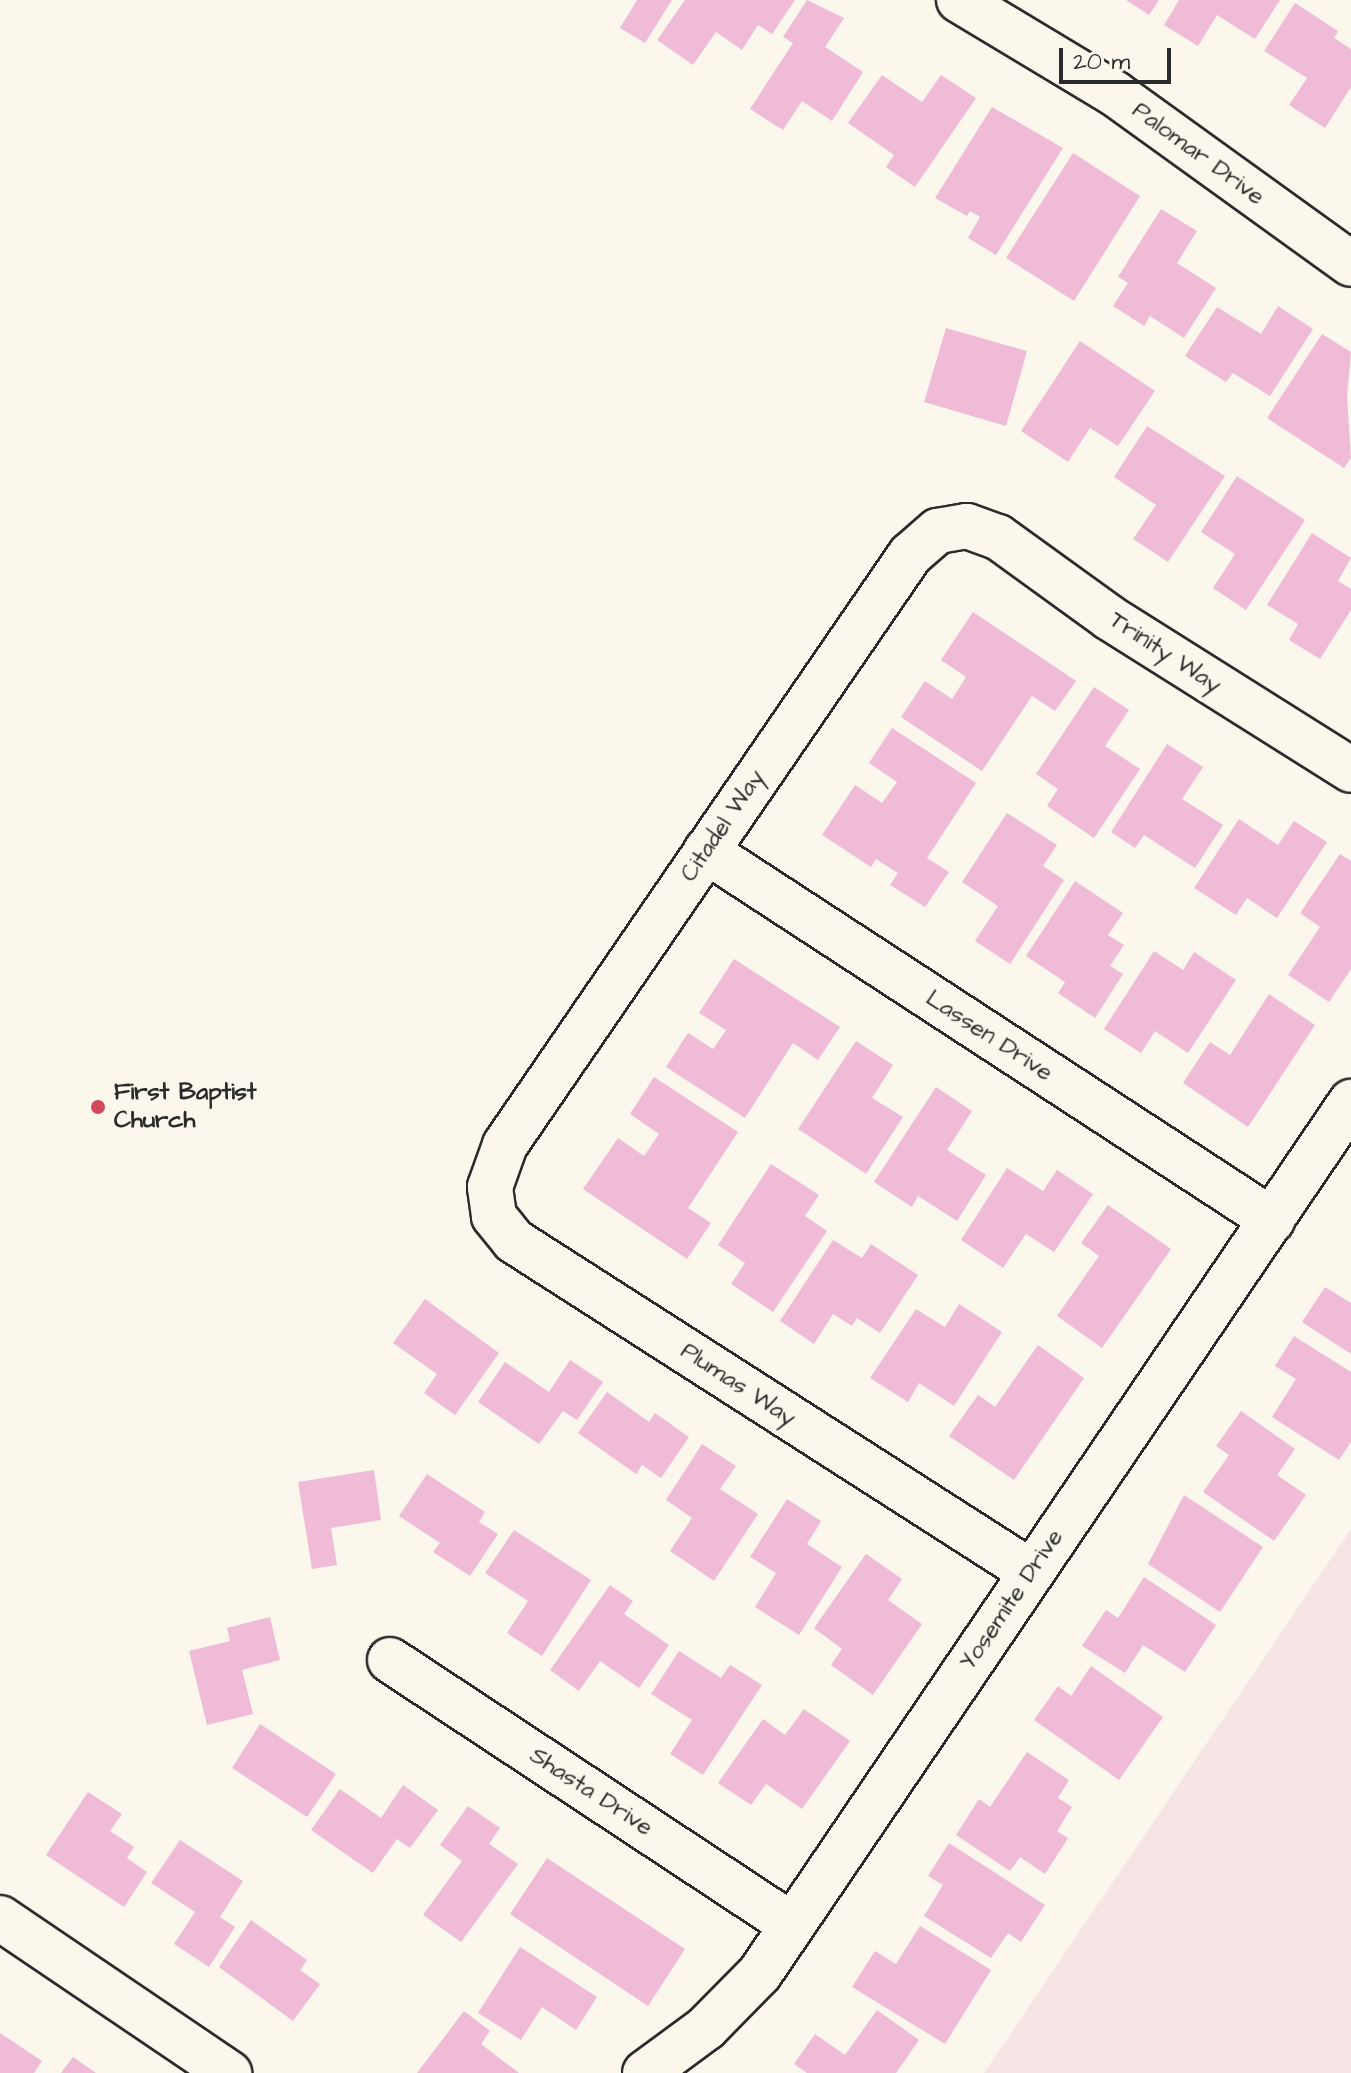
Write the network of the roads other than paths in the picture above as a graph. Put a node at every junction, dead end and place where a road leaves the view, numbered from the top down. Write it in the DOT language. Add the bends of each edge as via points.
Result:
graph roads {
  1 [pos="959,0"];
  2 [pos="1351,264"];
  3 [pos="982,532"];
  4 [pos="1351,770"];
  5 [pos="706,851"];
  6 [pos="1351,1102"];
  7 [pos="497,1168"];
  8 [pos="1272,1220"];
  9 [pos="1031,1572"];
  10 [pos="390,1660"];
  11 [pos="0,1918"];
  12 [pos="792,1925"];
  13 [pos="229,2073"];
  14 [pos="645,2073"];
  1 -- 2 [label="street, Palomar Drive" via="1114,93"];
  3 -- 4 [label="street, Trinity Way" via="998,537 1110,618"];
  3 -- 5 [label="street, Citadel Way" via="967,526 938,531 910,555"];
  5 -- 7 [label="street, Citadel Way" via="505,1145"];
  5 -- 8 [label="street, Lassen Drive"];
  6 -- 8 [label="street, Yosemite Drive"];
  7 -- 9 [label="street, Plumas Way" via="490,1187 494,1216 514,1241"];
  8 -- 9 [label="street, Yosemite Drive"];
  9 -- 12 [label="street, Yosemite Drive"];
  10 -- 12 [label="street, Shasta Drive"];
  11 -- 13 [label="street"];
  12 -- 14 [label="street, Yosemite Drive" via="734,2003"];
}
